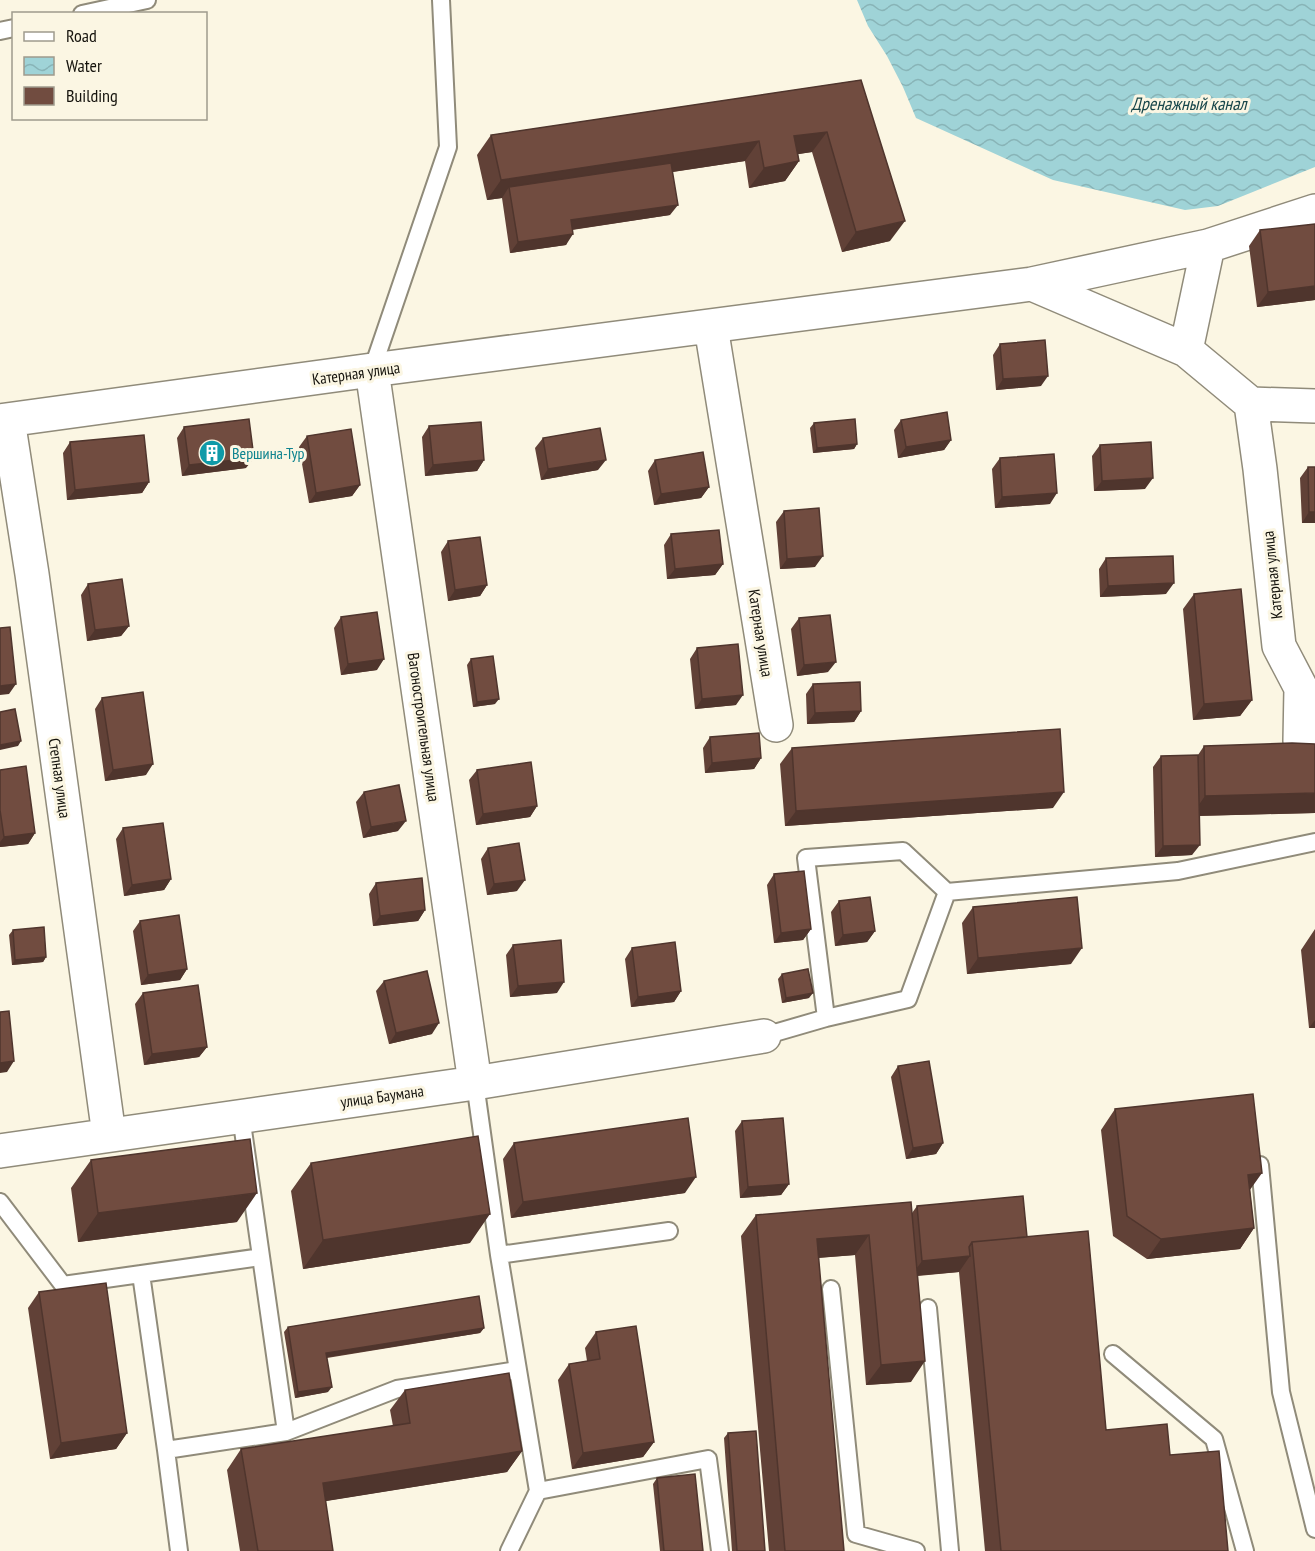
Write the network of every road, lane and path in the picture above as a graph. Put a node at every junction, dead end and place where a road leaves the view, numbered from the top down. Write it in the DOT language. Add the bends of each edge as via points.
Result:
graph roads {
  1 [pos="147,0"];
  2 [pos="441,0"];
  3 [pos="91,12"];
  4 [pos="1315,211"];
  5 [pos="1208,246"];
  6 [pos="1032,284"];
  7 [pos="711,327"];
  8 [pos="1186,350"];
  9 [pos="372,370"];
  10 [pos="1251,404"];
  11 [pos="1315,406"];
  12 [pos="4,421"];
  13 [pos="776,725"];
  14 [pos="1300,741"];
  15 [pos="1315,842"];
  16 [pos="947,892"];
  17 [pos="826,1018"];
  18 [pos="764,1036"];
  19 [pos="475,1083"];
  20 [pos="241,1116"];
  21 [pos="110,1135"];
  22 [pos="0,1151"];
  23 [pos="1260,1166"];
  24 [pos="0,1202"];
  25 [pos="669,1231"];
  26 [pos="499,1255"];
  27 [pos="261,1257"];
  28 [pos="141,1274"];
  29 [pos="831,1288"];
  30 [pos="928,1308"];
  31 [pos="1113,1354"];
  32 [pos="517,1370"];
  33 [pos="286,1432"];
  34 [pos="166,1450"];
  35 [pos="538,1491"];
  36 [pos="1315,1529"];
  37 [pos="179,1551"];
  38 [pos="509,1551"];
  39 [pos="720,1551"];
  40 [pos="916,1551"];
  41 [pos="950,1551"];
  42 [pos="1245,1551"];
  1 -- 3 [label="lane"];
  2 -- 9 [label="lane" via="448,147"];
  4 -- 5 [label="street, Катерная улица"];
  5 -- 6 [label="street, Катерная улица"];
  5 -- 8 [label="street"];
  6 -- 7 [label="street, Катерная улица"];
  6 -- 8 [label="street"];
  7 -- 9 [label="street, Катерная улица"];
  7 -- 13 [label="street, Катерная улица"];
  8 -- 10 [label="street"];
  9 -- 12 [label="street, Катерная улица"];
  9 -- 19 [label="street, Вагоностроительная улица"];
  10 -- 11 [label="street"];
  10 -- 14 [label="street, Катерная улица" via="1279,646 1301,688"];
  12 -- 21 [label="street, Степная улица" via="32,574"];
  15 -- 16 [label="lane" via="1178,871"];
  16 -- 17 [label="lane" via="908,999"];
  16 -- 17 [label="lane" via="903,851 806,858"];
  17 -- 18 [label="lane"];
  18 -- 19 [label="street, улица Баумана"];
  19 -- 20 [label="street, улица Баумана"];
  19 -- 26 [label="lane"];
  20 -- 21 [label="street, улица Баумана"];
  20 -- 27 [label="lane"];
  21 -- 22 [label="street, улица Баумана"];
  23 -- 36 [label="lane" via="1281,1392"];
  24 -- 28 [label="lane" via="63,1285"];
  25 -- 26 [label="lane"];
  26 -- 32 [label="lane"];
  27 -- 28 [label="lane"];
  27 -- 33 [label="lane"];
  28 -- 34 [label="lane"];
  29 -- 40 [label="lane" via="856,1534"];
  30 -- 41 [label="lane"];
  31 -- 42 [label="lane" via="1214,1439"];
  32 -- 33 [label="lane" via="397,1389"];
  32 -- 35 [label="lane"];
  33 -- 34 [label="lane"];
  34 -- 37 [label="lane"];
  35 -- 38 [label="lane"];
  35 -- 39 [label="lane" via="708,1459"];
}
